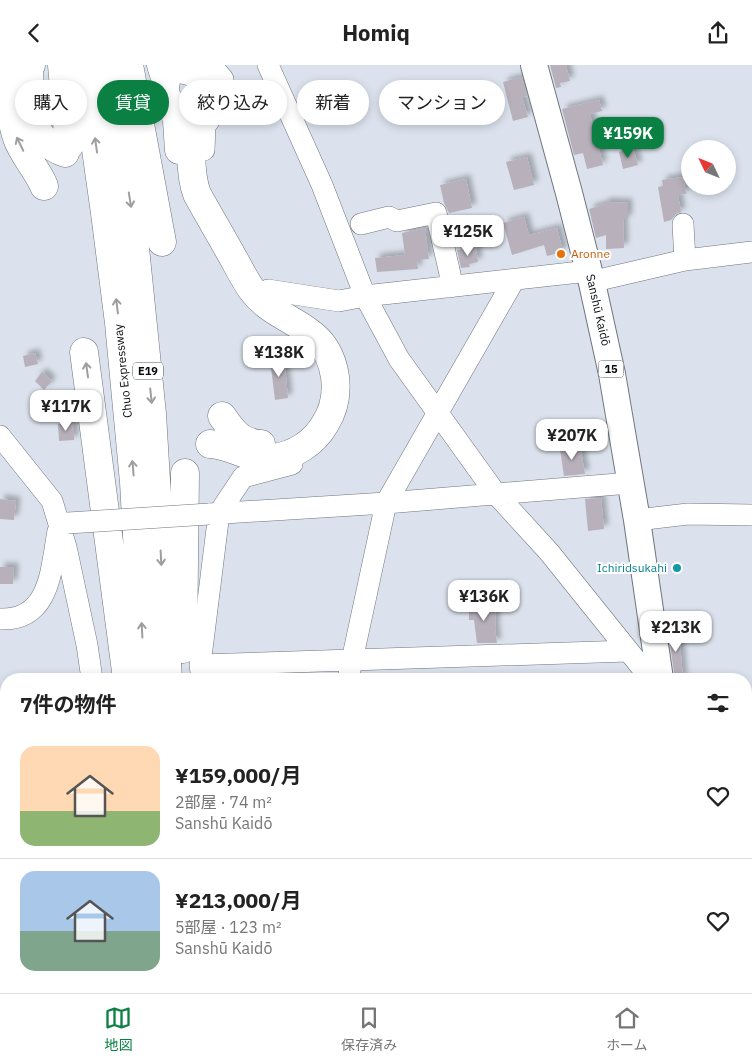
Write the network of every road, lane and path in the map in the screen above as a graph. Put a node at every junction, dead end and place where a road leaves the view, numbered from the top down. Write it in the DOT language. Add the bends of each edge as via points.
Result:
graph roads {
  1 [pos="62,65"];
  2 [pos="84,65"];
  3 [pos="108,65"];
  4 [pos="129,65"];
  5 [pos="211,65"];
  6 [pos="268,65"];
  7 [pos="534,65"];
  8 [pos="19,66"];
  9 [pos="177,82"];
  10 [pos="44,186"];
  11 [pos="361,224"];
  12 [pos="683,224"];
  13 [pos="162,242"];
  14 [pos="752,252"];
  15 [pos="685,260"];
  16 [pos="591,277"];
  17 [pos="514,280"];
  18 [pos="450,287"];
  19 [pos="268,291"];
  20 [pos="365,295"];
  21 [pos="84,352"];
  22 [pos="438,413"];
  23 [pos="222,416"];
  24 [pos="0,436"];
  25 [pos="210,444"];
  26 [pos="185,473"];
  27 [pos="630,483"];
  28 [pos="496,495"];
  29 [pos="386,503"];
  30 [pos="214,514"];
  31 [pos="752,515"];
  32 [pos="637,520"];
  33 [pos="64,523"];
  34 [pos="0,619"];
  35 [pos="628,651"];
  36 [pos="350,669"];
  37 [pos="91,673"];
  38 [pos="126,673"];
  39 [pos="145,673"];
  40 [pos="168,673"];
  41 [pos="195,673"];
  42 [pos="195,673"];
  43 [pos="226,673"];
  44 [pos="647,673"];
  45 [pos="659,673"];
  1 -- 8 [label="highway" via="67,150 55,149 38,132"];
  39 -- 2 [label="highway, Chuo Expressway / E19, one-way" via="134,482 119,323"];
  3 -- 40 [label="highway, Chuo Expressway / E19, one-way" via="131,209 152,414"];
  4 -- 13 [label="highway"];
  5 -- 19 [label="street" via="223,79 216,111 204,126 207,190 254,275"];
  6 -- 20 [label="street" via="322,185"];
  7 -- 16 [label="main road, Sanshū Kaidō / 15"];
  10 -- 8 [label="highway, one-way" via="17,138 13,117"];
  9 -- 23 [label="highway" via="180,182 189,206 242,297 257,313 302,340 315,357 322,378 318,410 306,429 287,440 267,445 246,442 232,431"];
  9 -- 25 [label="highway" via="192,123 192,172 197,194 253,291 268,306 302,325 326,348 336,381 333,406 324,426 310,442 293,453 250,457"];
  11 -- 18 [label="street" via="389,217 397,221 436,213"];
  12 -- 15 [label="street"];
  14 -- 15 [label="street"];
  15 -- 16 [label="street" via="621,275"];
  16 -- 17 [label="street"];
  16 -- 27 [label="main road, Sanshū Kaidō / 15" via="612,374"];
  17 -- 18 [label="street"];
  17 -- 22 [label="street"];
  18 -- 20 [label="street"];
  19 -- 20 [label="street" via="339,301"];
  19 -- 30 [label="street" via="317,321 334,340 346,381 343,411 337,425 314,452 294,463 243,477"];
  20 -- 22 [label="street" via="399,359"];
  38 -- 21 [label="highway, one-way"];
  22 -- 28 [label="street"];
  22 -- 29 [label="street"];
  24 -- 33 [label="street" via="52,501"];
  26 -- 42 [label="highway"];
  27 -- 28 [label="street"];
  27 -- 32 [label="main road, Sanshū Kaidō / 15"];
  28 -- 29 [label="street"];
  28 -- 35 [label="street" via="549,552"];
  29 -- 30 [label="street"];
  29 -- 36 [label="street"];
  30 -- 33 [label="street, bridge"];
  30 -- 41 [label="street"];
  31 -- 32 [label="street" via="688,514"];
  32 -- 45 [label="main road, Sanshū Kaidō / 15"];
  33 -- 34 [label="street" via="42,599 24,615"];
  33 -- 37 [label="street"];
  35 -- 36 [label="street"];
  35 -- 44 [label="street"];
  36 -- 43 [label="street"];
}
